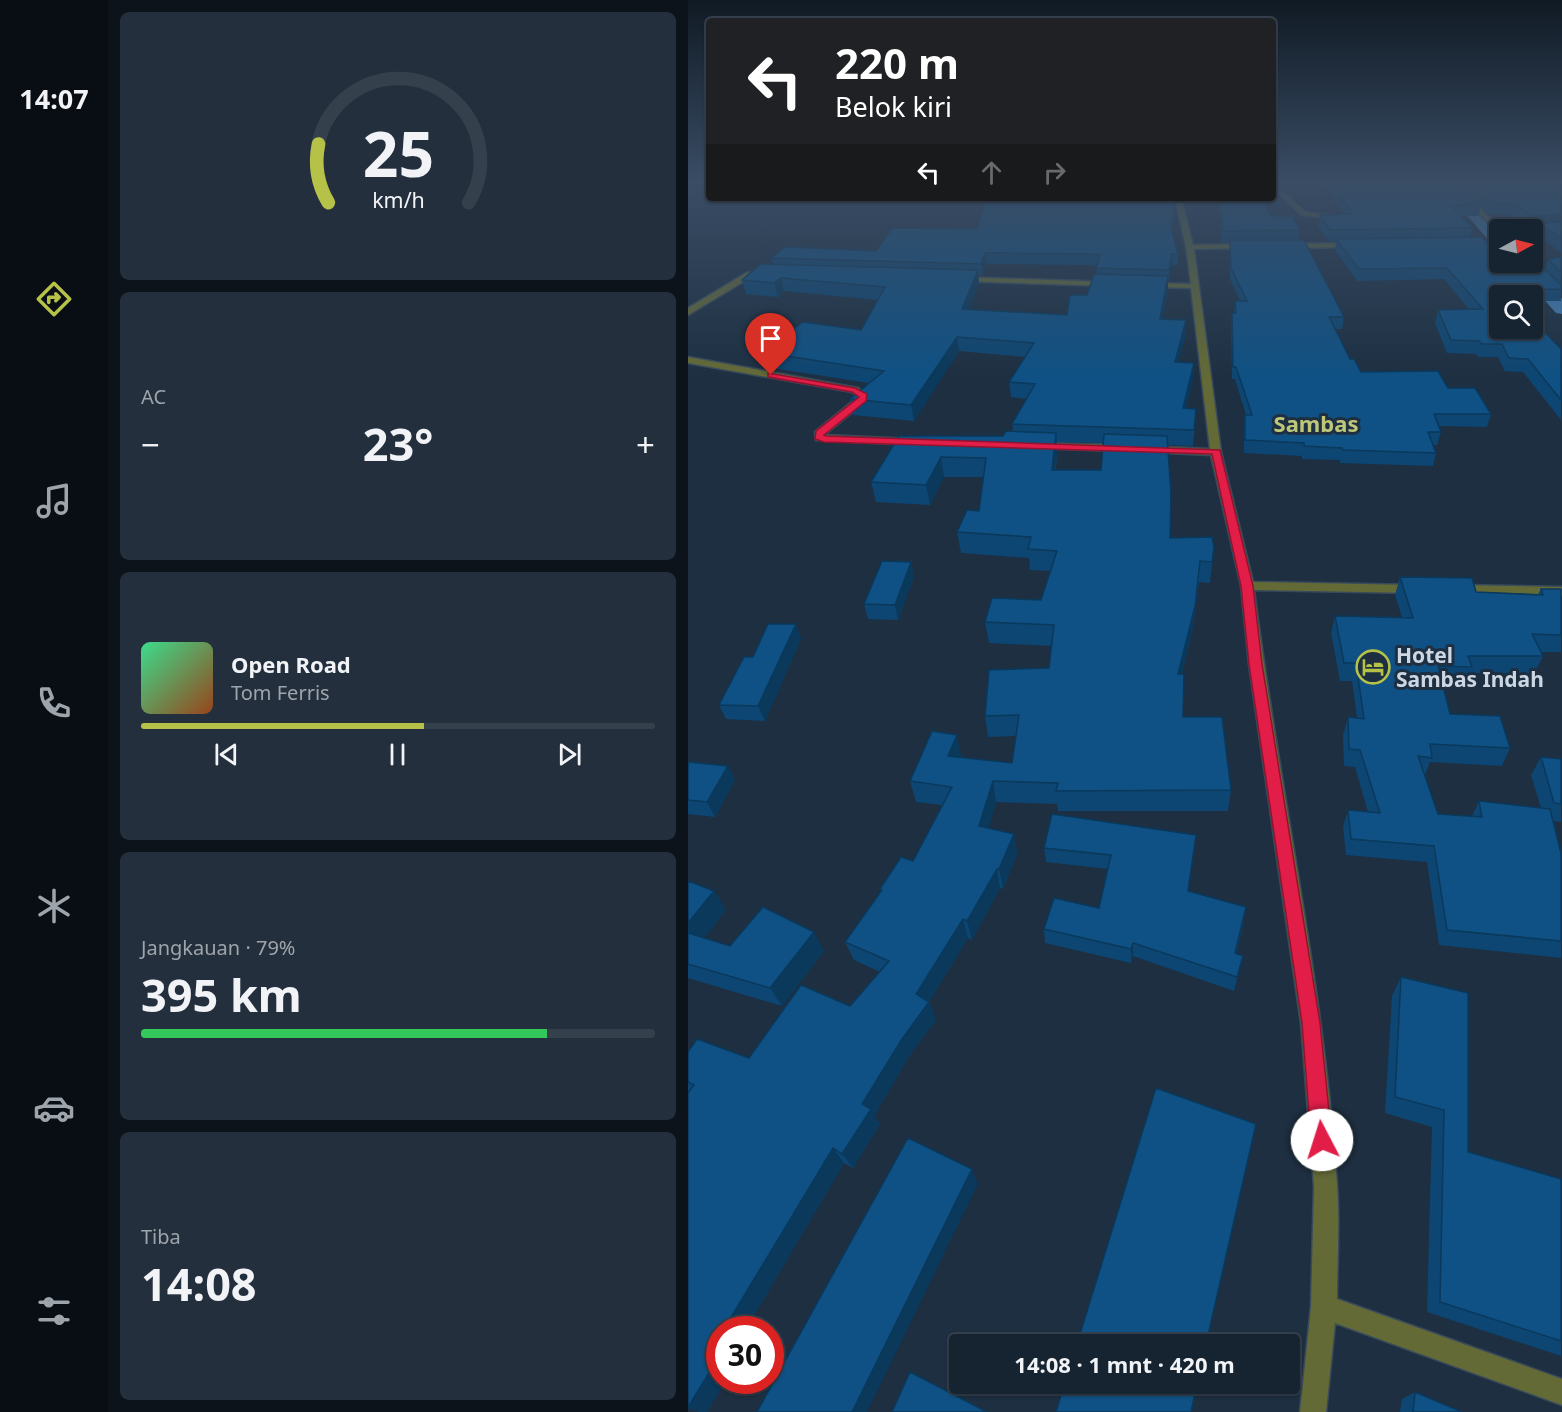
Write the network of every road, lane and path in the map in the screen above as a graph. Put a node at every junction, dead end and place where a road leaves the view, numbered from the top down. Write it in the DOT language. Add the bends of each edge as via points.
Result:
graph roads {
  1 [pos="1190,247"];
  2 [pos="1198,247"];
  3 [pos="771,272"];
  4 [pos="948,279"];
  5 [pos="1125,284"];
  6 [pos="1136,285"];
  7 [pos="1194,286"];
  8 [pos="688,312"];
  9 [pos="688,360"];
  10 [pos="929,442"];
  11 [pos="1030,446"];
  12 [pos="1216,452"];
  13 [pos="1247,586"];
  14 [pos="1561,591"];
  15 [pos="1324,1307"];
  16 [pos="1561,1392"];
  17 [pos="1313,1412"];
  1 -- 2 [label="street"];
  1 -- 7 [label="street"];
  3 -- 8 [label="street" via="749,275"];
  4 -- 5 [label="street"];
  6 -- 7 [label="street"];
  7 -- 12 [label="street"];
  9 -- 10 [label="street" via="855,390 863,396 819,434 820,438"];
  11 -- 12 [label="street"];
  12 -- 13 [label="street"];
  13 -- 14 [label="street"];
  13 -- 15 [label="street" via="1311,1023 1326,1187"];
  15 -- 16 [label="street"];
  15 -- 17 [label="street"];
}
